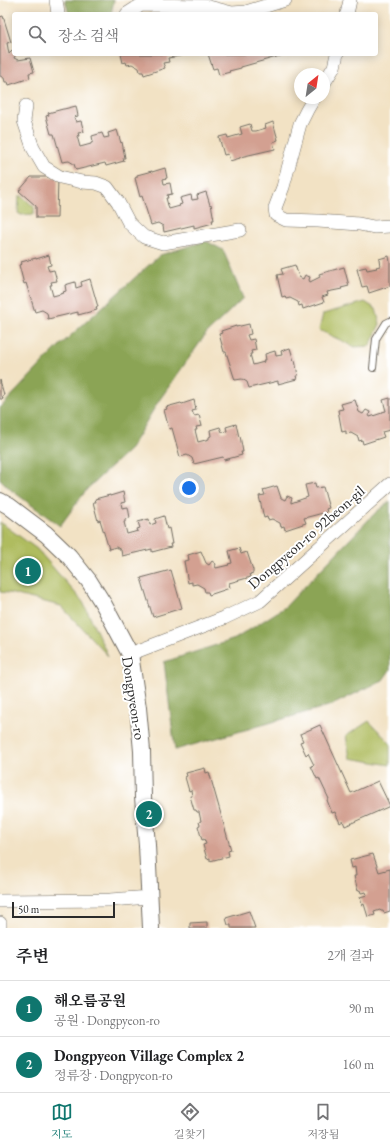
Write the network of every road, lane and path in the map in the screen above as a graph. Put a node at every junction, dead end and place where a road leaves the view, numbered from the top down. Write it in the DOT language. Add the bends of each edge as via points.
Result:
graph roads {
  1 [pos="56,0"];
  2 [pos="285,0"];
  3 [pos="350,0"];
  4 [pos="58,12"];
  5 [pos="130,12"];
  6 [pos="228,12"];
  7 [pos="246,12"];
  8 [pos="347,12"];
  9 [pos="337,56"];
  10 [pos="330,73"];
  11 [pos="310,104"];
  12 [pos="26,106"];
  13 [pos="390,226"];
  14 [pos="240,230"];
  15 [pos="390,321"];
  16 [pos="373,368"];
  17 [pos="390,484"];
  18 [pos="0,500"];
  19 [pos="130,654"];
  20 [pos="150,897"];
  21 [pos="0,901"];
  22 [pos="0,923"];
  23 [pos="0,928"];
  24 [pos="151,928"];
  1 -- 4 [label="street"];
  2 -- 7 [label="street"];
  3 -- 8 [label="street"];
  5 -- 6 [label="street" via="141,5 205,6"];
  9 -- 10 [label="street"];
  11 -- 13 [label="street" via="300,124 275,208 276,215 286,220"];
  12 -- 14 [label="street" via="24,121 33,148 44,167 60,177 107,187 129,223 144,237 163,244"];
  15 -- 16 [label="lane" via="376,339"];
  17 -- 19 [label="street, Dongpyeon-ro 92beon-gil" via="260,601 224,618"];
  18 -- 19 [label="street, Dongpyeon-ro" via="46,534 69,556 104,605"];
  19 -- 20 [label="street, Dongpyeon-ro" via="142,751"];
  20 -- 21 [label="street"];
  20 -- 24 [label="street, Dongpyeon-ro"];
  22 -- 23 [label="street"];
}
